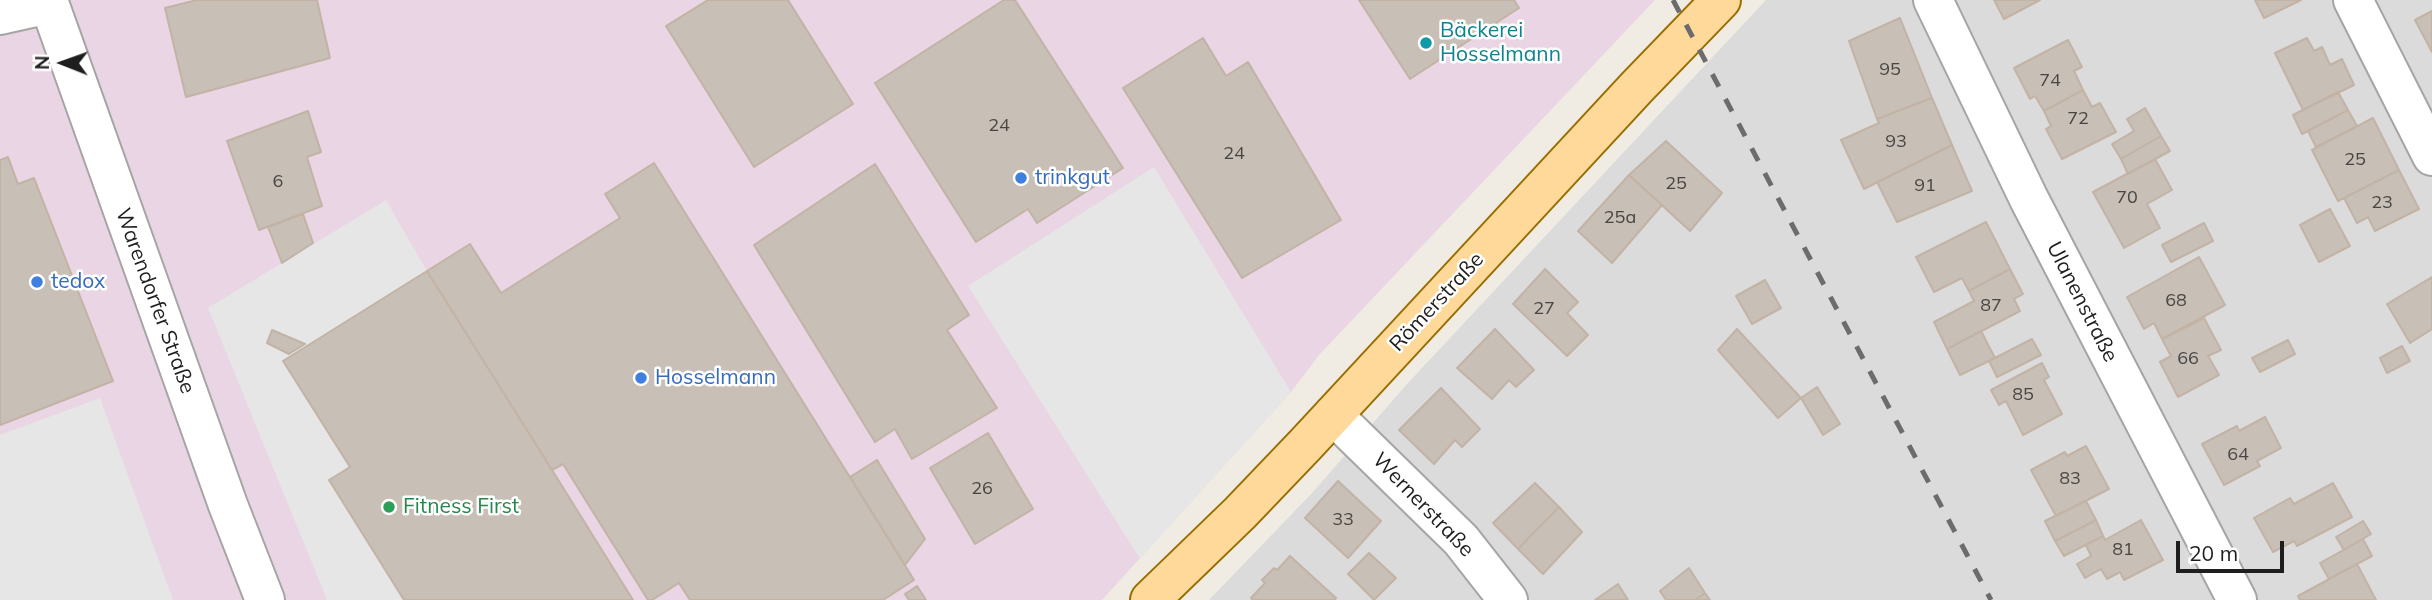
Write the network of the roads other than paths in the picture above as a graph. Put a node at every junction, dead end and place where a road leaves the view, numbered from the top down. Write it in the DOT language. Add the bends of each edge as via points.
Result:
graph roads {
  1 [pos="1721,0"];
  2 [pos="1933,0"];
  3 [pos="2353,0"];
  4 [pos="49,2"];
  5 [pos="0,15"];
  6 [pos="2432,156"];
  7 [pos="1333,415"];
  8 [pos="265,600"];
  9 [pos="1150,600"];
  10 [pos="1508,600"];
  11 [pos="2237,600"];
  1 -- 7 [label="main road, Römerstraße"];
  2 -- 11 [label="street, Ulanenstraße" via="2029,199"];
  3 -- 6 [label="street"];
  4 -- 5 [label="street"];
  4 -- 8 [label="street, Warendorfer Straße"];
  7 -- 9 [label="main road, Römerstraße"];
  7 -- 10 [label="street, Wernerstraße" via="1461,540"];
}
